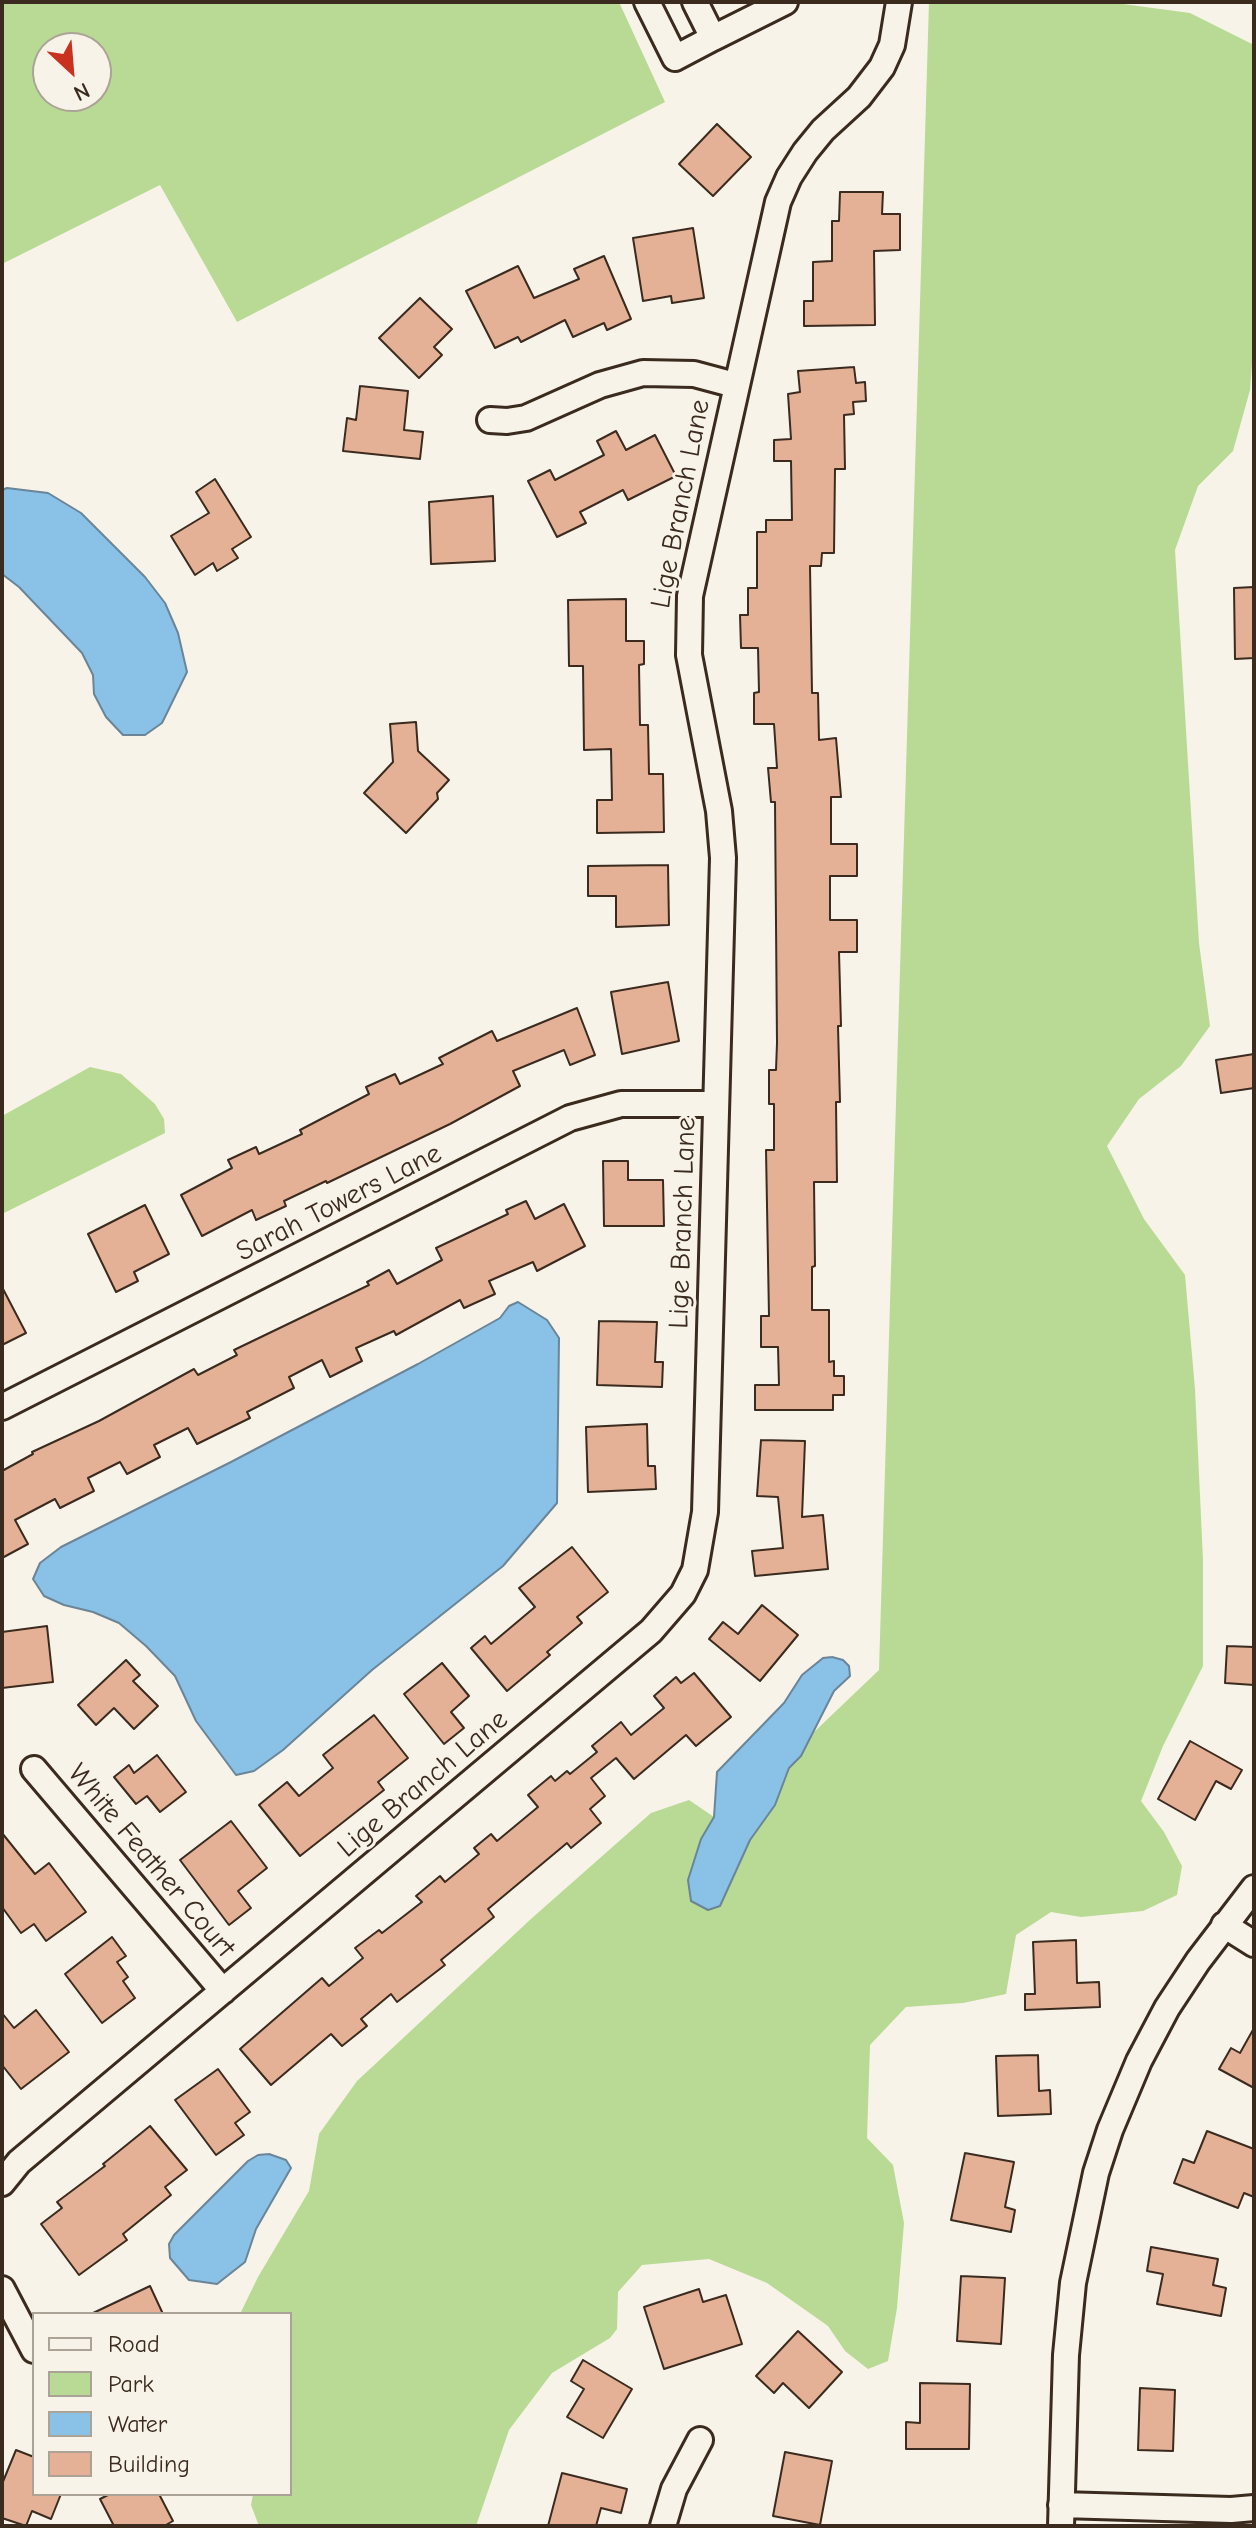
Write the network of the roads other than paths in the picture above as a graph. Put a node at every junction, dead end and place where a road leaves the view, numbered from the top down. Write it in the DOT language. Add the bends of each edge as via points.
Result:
graph roads {
  1 [pos="647,2"];
  2 [pos="695,2"];
  3 [pos="785,2"];
  4 [pos="899,2"];
  5 [pos="713,38"];
  6 [pos="735,385"];
  7 [pos="490,420"];
  8 [pos="716,1104"];
  9 [pos="2,1407"];
  10 [pos="34,1769"];
  11 [pos="1254,1888"];
  12 [pos="1224,1925"];
  13 [pos="1254,1944"];
  14 [pos="223,1991"];
  15 [pos="2,2183"];
  16 [pos="2,2289"];
  17 [pos="32,2346"];
  18 [pos="700,2440"];
  19 [pos="1254,2508"];
  20 [pos="1061,2516"];
  21 [pos="663,2526"];
  1 -- 5 [label="street" via="675,58"];
  2 -- 5 [label="street"];
  3 -- 5 [label="street"];
  4 -- 6 [label="street, Lige Branch Lane" via="892,45 882,67 805,152 778,202"];
  6 -- 7 [label="street" via="694,374 643,373 600,385 526,418"];
  6 -- 8 [label="street, Lige Branch Lane" via="694,572 687,637 723,858"];
  8 -- 9 [label="street, Sarah Towers Lane" via="621,1104 570,1118"];
  8 -- 14 [label="street, Lige Branch Lane" via="705,1512 695,1570 683,1594 651,1631"];
  10 -- 14 [label="street, White Feather Court"];
  11 -- 12 [label="street"];
  12 -- 13 [label="street"];
  12 -- 20 [label="street" via="1167,2008 1139,2061 1096,2173 1073,2283"];
  14 -- 15 [label="street, Lige Branch Lane" via="19,2162"];
  16 -- 17 [label="street"];
  18 -- 21 [label="street" via="674,2489"];
  19 -- 20 [label="street"];
}
